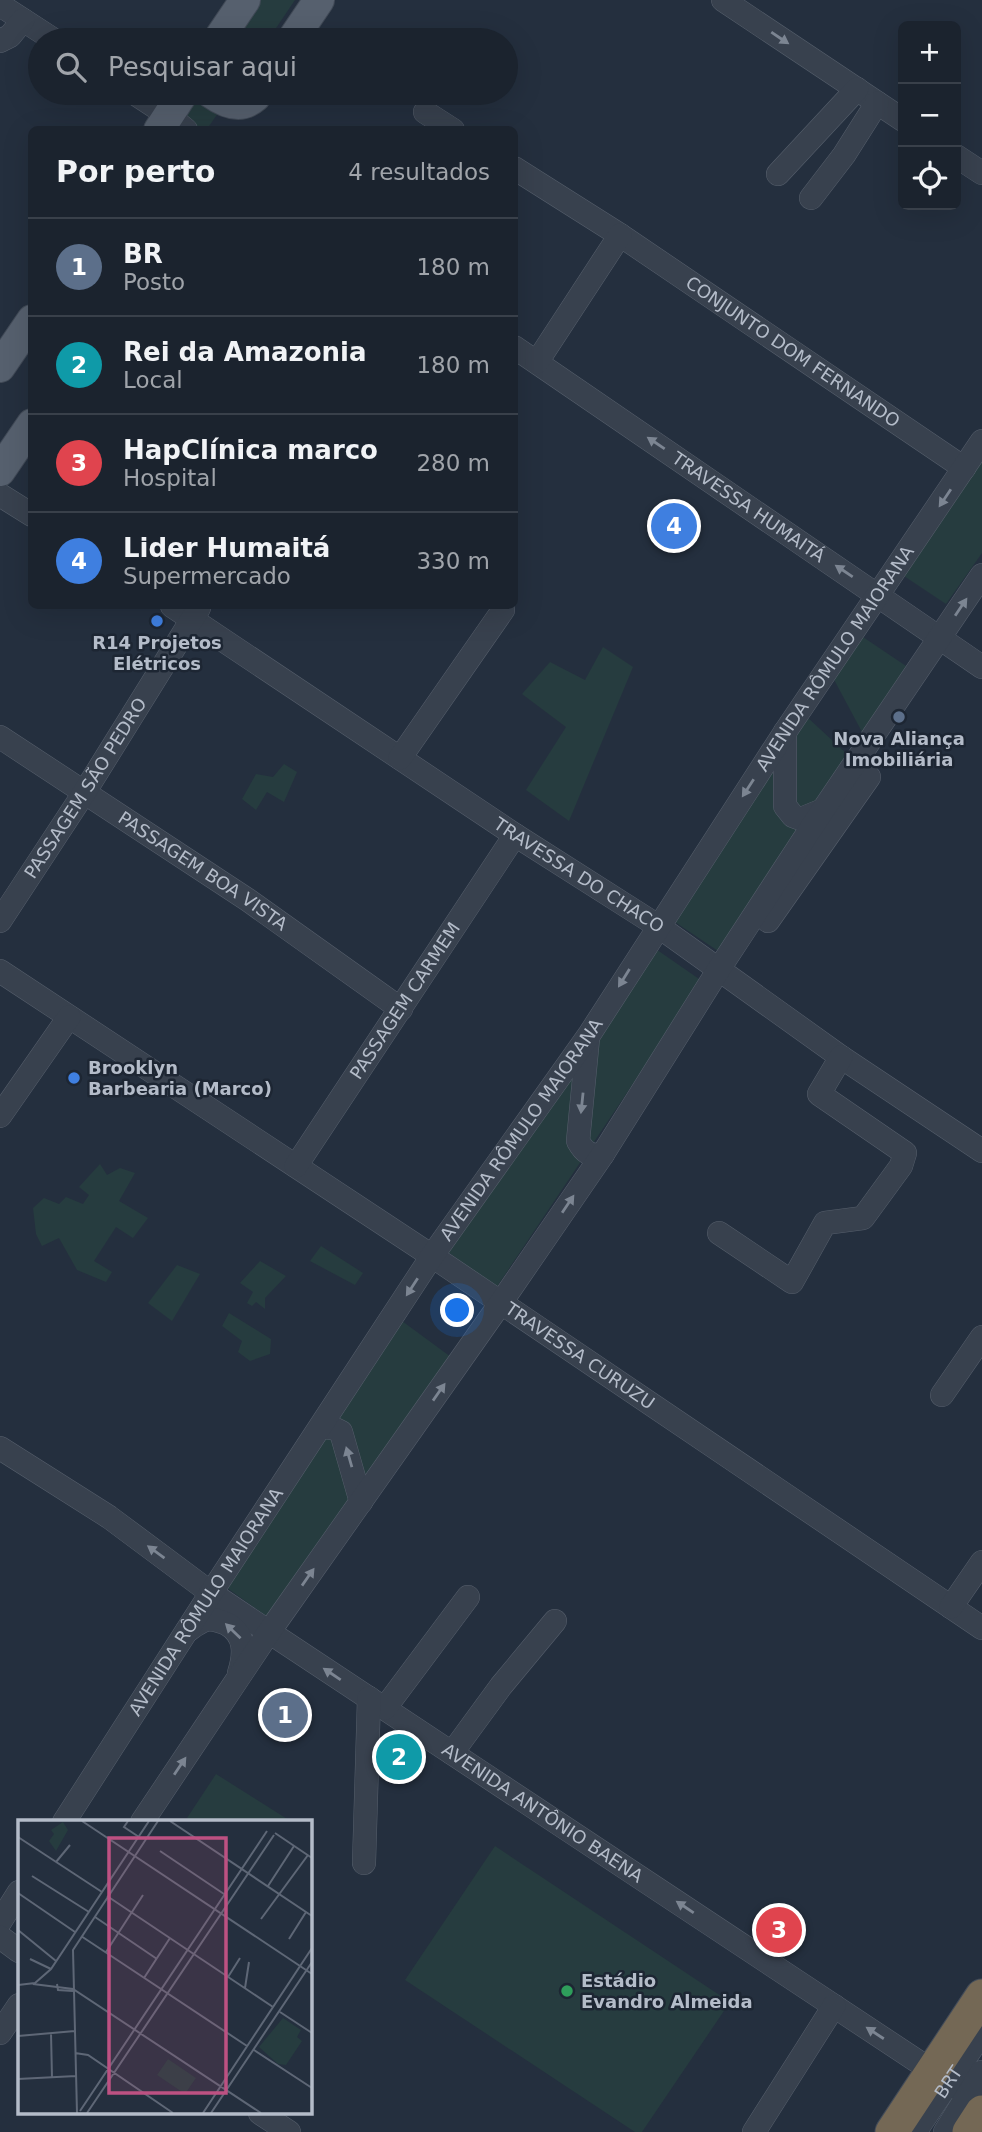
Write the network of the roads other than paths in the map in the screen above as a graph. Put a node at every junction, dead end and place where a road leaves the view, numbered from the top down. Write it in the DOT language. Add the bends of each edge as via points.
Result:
graph roads {
  1 [pos="245,0"];
  2 [pos="319,0"];
  3 [pos="723,0"];
  4 [pos="0,5"];
  5 [pos="226,28"];
  6 [pos="300,28"];
  7 [pos="11,32"];
  8 [pos="0,60"];
  9 [pos="857,89"];
  10 [pos="877,103"];
  11 [pos="154,105"];
  12 [pos="250,105"];
  13 [pos="425,112"];
  14 [pos="175,117"];
  15 [pos="898,117"];
  16 [pos="237,126"];
  17 [pos="447,126"];
  18 [pos="961,159"];
  19 [pos="518,171"];
  20 [pos="982,173"];
  21 [pos="778,174"];
  22 [pos="811,198"];
  23 [pos="620,235"];
  24 [pos="28,326"];
  25 [pos="518,350"];
  26 [pos="537,362"];
  27 [pos="0,367"];
  28 [pos="28,430"];
  29 [pos="982,441"];
  30 [pos="964,468"];
  31 [pos="0,471"];
  32 [pos="0,495"];
  33 [pos="28,512"];
  34 [pos="982,575"];
  35 [pos="879,595"];
  36 [pos="503,610"];
  37 [pos="197,612"];
  38 [pos="939,638"];
  39 [pos="982,667"];
  40 [pos="785,732"];
  41 [pos="0,737"];
  42 [pos="400,758"];
  43 [pos="869,777"];
  44 [pos="84,793"];
  45 [pos="823,810"];
  46 [pos="515,835"];
  47 [pos="0,921"];
  48 [pos="657,926"];
  49 [pos="0,971"];
  50 [pos="724,973"];
  51 [pos="401,1009"];
  52 [pos="69,1017"];
  53 [pos="589,1035"];
  54 [pos="841,1057"];
  55 [pos="0,1116"];
  56 [pos="982,1151"];
  57 [pos="603,1154"];
  58 [pos="296,1166"];
  59 [pos="719,1233"];
  60 [pos="432,1256"];
  61 [pos="500,1304"];
  62 [pos="982,1337"];
  63 [pos="942,1395"];
  64 [pos="322,1426"];
  65 [pos="0,1448"];
  66 [pos="361,1502"];
  67 [pos="982,1562"];
  68 [pos="211,1593"];
  69 [pos="468,1597"];
  70 [pos="951,1607"];
  71 [pos="555,1621"];
  72 [pos="982,1628"];
  73 [pos="187,1631"];
  74 [pos="269,1632"];
  75 [pos="237,1679"];
  76 [pos="377,1703"];
  77 [pos="452,1753"];
  78 [pos="65,1820"];
  79 [pos="143,1820"];
  80 [pos="364,1863"];
  81 [pos="18,1894"];
  82 [pos="0,1922"];
  83 [pos="0,1937"];
  84 [pos="18,1950"];
  85 [pos="982,1996"];
  86 [pos="18,2006"];
  87 [pos="834,2006"];
  88 [pos="0,2033"];
  89 [pos="982,2033"];
  90 [pos="982,2072"];
  91 [pos="962,2093"];
  92 [pos="262,2114"];
  93 [pos="289,2132"];
  94 [pos="754,2132"];
  95 [pos="892,2132"];
  96 [pos="915,2132"];
  97 [pos="946,2132"];
  98 [pos="969,2132"];
  1 -- 5 [label="main road"];
  2 -- 6 [label="main road"];
  3 -- 9 [label="street, one-way"];
  4 -- 7 [label="street"];
  7 -- 8 [label="street"];
  9 -- 10 [label="street"];
  9 -- 21 [label="street"];
  10 -- 15 [label="street"];
  10 -- 22 [label="street"];
  11 -- 14 [label="street"];
  12 -- 16 [label="main road"];
  13 -- 17 [label="street"];
  18 -- 20 [label="street"];
  19 -- 23 [label="street, CONJUNTO DOM FERNANDO"];
  23 -- 26 [label="street"];
  23 -- 30 [label="street, CONJUNTO DOM FERNANDO"];
  24 -- 27 [label="main road"];
  25 -- 26 [label="street, TRAVESSA HUMAITÁ"];
  35 -- 26 [label="street, TRAVESSA HUMAITÁ, one-way"];
  28 -- 31 [label="main road"];
  29 -- 30 [label="street, AVENIDA RÔMULO MAIORANA"];
  30 -- 35 [label="street, AVENIDA RÔMULO MAIORANA, one-way"];
  32 -- 33 [label="street"];
  38 -- 34 [label="street, one-way"];
  35 -- 38 [label="street, TRAVESSA HUMAITÁ"];
  35 -- 40 [label="street, AVENIDA RÔMULO MAIORANA"];
  36 -- 42 [label="street"];
  37 -- 42 [label="street, TRAVESSA DO CHACO"];
  37 -- 44 [label="street, PASSAGEM SÃO PEDRO"];
  38 -- 39 [label="street, TRAVESSA HUMAITÁ"];
  38 -- 45 [label="street"];
  40 -- 45 [label="street" via="785,806 801,819"];
  40 -- 48 [label="street, AVENIDA RÔMULO MAIORANA, one-way"];
  41 -- 44 [label="street, PASSAGEM BOA VISTA"];
  42 -- 46 [label="street, TRAVESSA DO CHACO"];
  43 -- 50 [label="street"];
  44 -- 47 [label="street, PASSAGEM SÃO PEDRO"];
  44 -- 51 [label="street, PASSAGEM BOA VISTA" via="248,900"];
  45 -- 50 [label="street"];
  46 -- 48 [label="street, TRAVESSA DO CHACO"];
  46 -- 51 [label="street, PASSAGEM CARMEM"];
  48 -- 50 [label="street, TRAVESSA DO CHACO"];
  48 -- 53 [label="street, AVENIDA RÔMULO MAIORANA, one-way"];
  49 -- 52 [label="street, TRAVESSA CURUZU"];
  50 -- 54 [label="street, TRAVESSA DO CHACO"];
  50 -- 57 [label="street"];
  51 -- 58 [label="street, PASSAGEM CARMEM"];
  52 -- 55 [label="street"];
  52 -- 58 [label="street, TRAVESSA CURUZU"];
  53 -- 57 [label="street, one-way" via="578,1140 584,1152"];
  53 -- 60 [label="street, AVENIDA RÔMULO MAIORANA"];
  54 -- 56 [label="street, TRAVESSA DO CHACO"];
  54 -- 59 [label="street" via="819,1094 905,1153 901,1166 863,1219 825,1223 792,1282"];
  61 -- 57 [label="street, one-way"];
  58 -- 60 [label="street, TRAVESSA CURUZU"];
  60 -- 61 [label="street, TRAVESSA CURUZU"];
  60 -- 64 [label="street, AVENIDA RÔMULO MAIORANA, one-way"];
  66 -- 61 [label="street, one-way"];
  61 -- 70 [label="street, TRAVESSA CURUZU"];
  62 -- 63 [label="street"];
  66 -- 64 [label="street, one-way" via="341,1432"];
  64 -- 68 [label="street, AVENIDA RÔMULO MAIORANA"];
  68 -- 65 [label="street, AVENIDA ANTÔNIO BAENA, one-way" via="109,1517"];
  74 -- 66 [label="street, one-way"];
  67 -- 70 [label="street"];
  68 -- 73 [label="street, AVENIDA RÔMULO MAIORANA"];
  68 -- 74 [label="street, AVENIDA ANTÔNIO BAENA"];
  69 -- 76 [label="street"];
  70 -- 72 [label="street, TRAVESSA CURUZU"];
  71 -- 77 [label="street"];
  75 -- 73 [label="street, one-way" via="243,1643 238,1633 214,1619 203,1620"];
  73 -- 78 [label="street, AVENIDA RÔMULO MAIORANA"];
  74 -- 75 [label="street"];
  76 -- 74 [label="street, AVENIDA ANTÔNIO BAENA, one-way"];
  79 -- 75 [label="street, one-way"];
  76 -- 77 [label="street, AVENIDA ANTÔNIO BAENA"];
  76 -- 80 [label="street"];
  87 -- 77 [label="street, AVENIDA ANTÔNIO BAENA, one-way"];
  81 -- 82 [label="street"];
  83 -- 84 [label="street"];
  85 -- 91 [label="highway"];
  86 -- 88 [label="street"];
  91 -- 87 [label="street, AVENIDA ANTÔNIO BAENA, one-way"];
  87 -- 94 [label="street"];
  89 -- 91 [label="street, BRT"];
  90 -- 91 [label="street, BRT"];
  91 -- 95 [label="highway"];
  91 -- 96 [label="street, BRT"];
  91 -- 97 [label="street, BRT"];
  91 -- 98 [label="highway"];
  92 -- 93 [label="street"];
}
